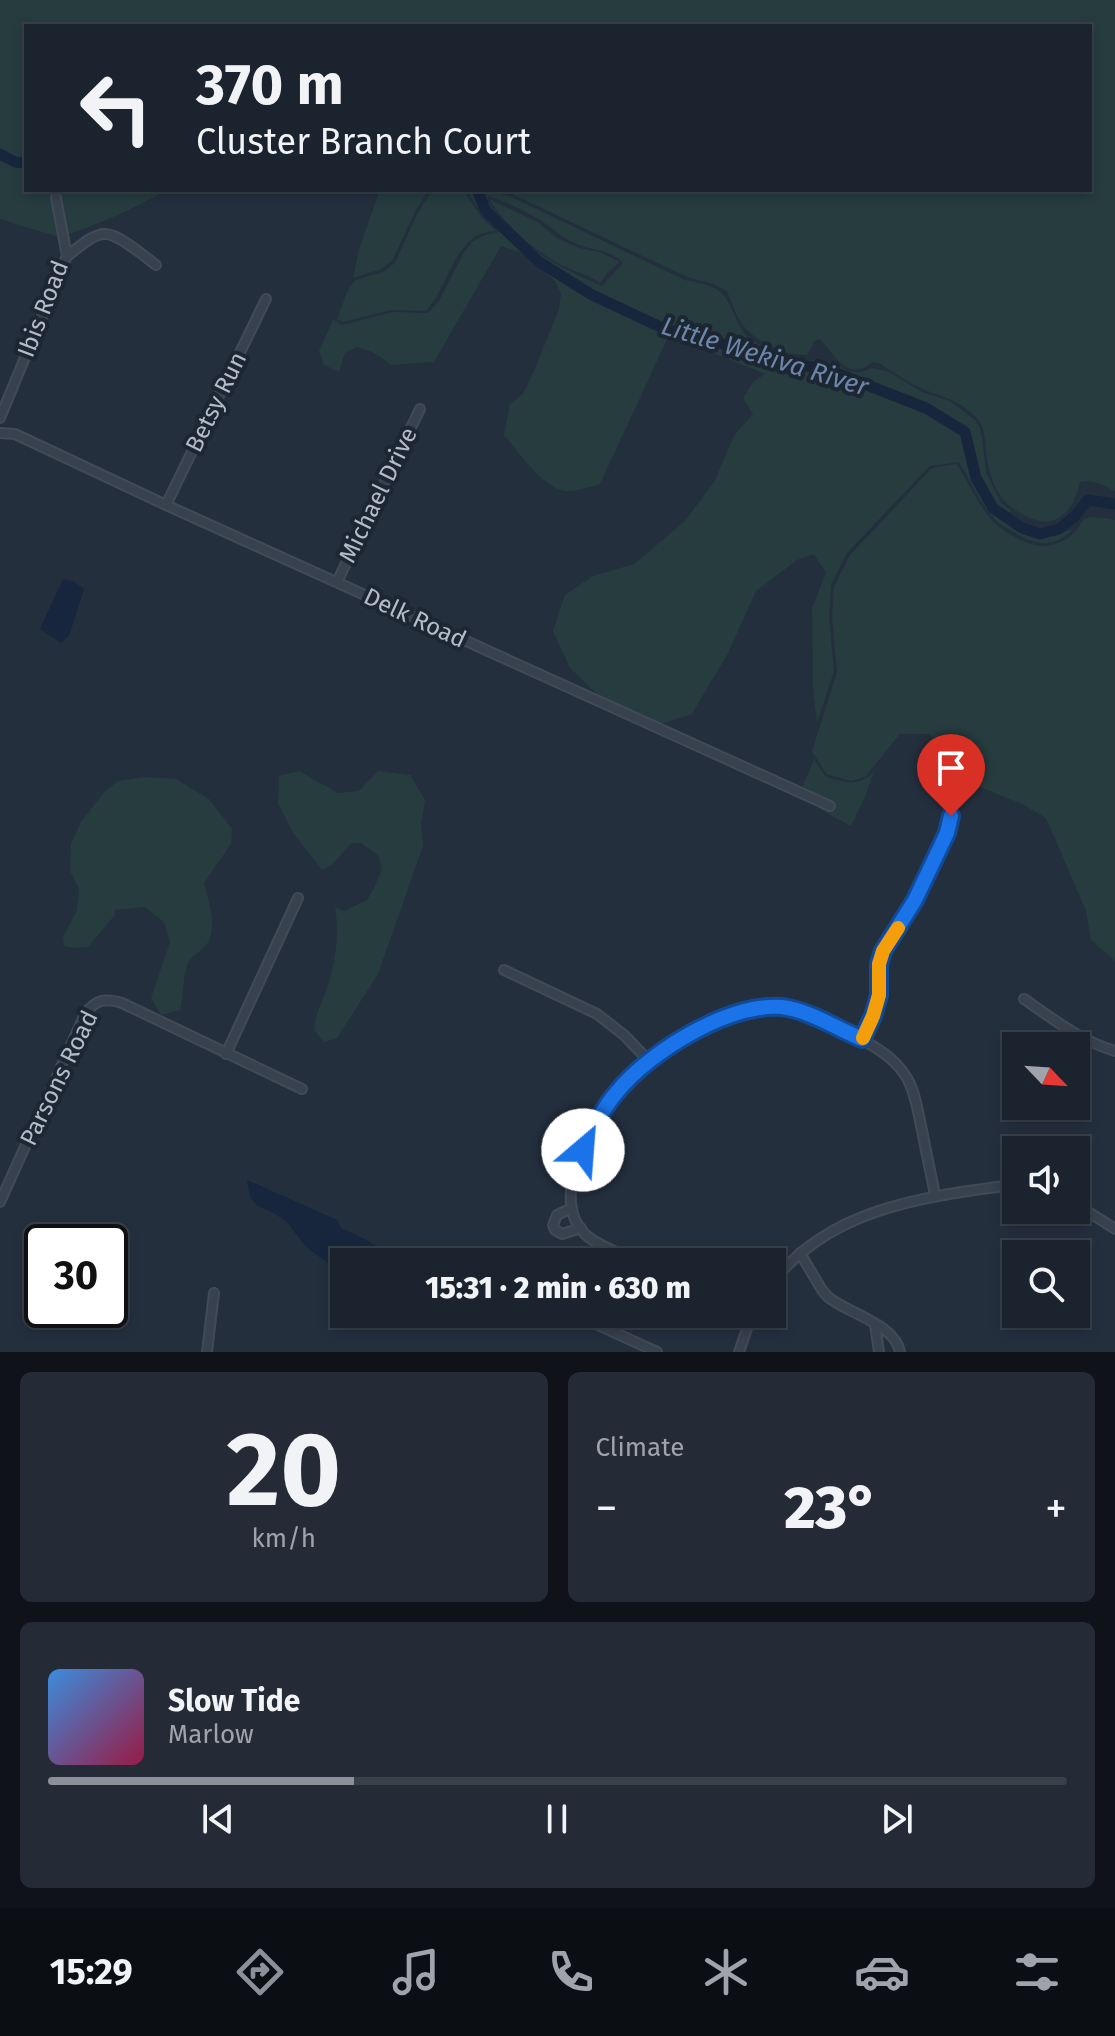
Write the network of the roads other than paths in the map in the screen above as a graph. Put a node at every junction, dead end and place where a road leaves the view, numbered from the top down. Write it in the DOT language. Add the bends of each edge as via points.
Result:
graph roads {
  1 [pos="56,198"];
  2 [pos="67,256"];
  3 [pos="156,265"];
  4 [pos="266,299"];
  5 [pos="420,409"];
  6 [pos="0,418"];
  7 [pos="0,433"];
  8 [pos="166,505"];
  9 [pos="337,582"];
  10 [pos="953,801"];
  11 [pos="830,806"];
  12 [pos="298,898"];
  13 [pos="504,970"];
  14 [pos="1024,999"];
  15 [pos="862,1039"];
  16 [pos="1115,1051"];
  17 [pos="226,1054"];
  18 [pos="648,1060"];
  19 [pos="302,1089"];
  20 [pos="1002,1186"];
  21 [pos="935,1195"];
  22 [pos="0,1202"];
  23 [pos="572,1208"];
  24 [pos="1090,1213"];
  25 [pos="581,1228"];
  26 [pos="1115,1229"];
  27 [pos="609,1248"];
  28 [pos="800,1253"];
  29 [pos="786,1268"];
  30 [pos="214,1293"];
  31 [pos="875,1324"];
  32 [pos="605,1328"];
  33 [pos="747,1328"];
  34 [pos="207,1352"];
  35 [pos="657,1352"];
  36 [pos="739,1352"];
  37 [pos="879,1352"];
  38 [pos="900,1352"];
  1 -- 2 [label="street, Ibis Road"];
  2 -- 3 [label="street" via="105,234"];
  2 -- 6 [label="street, Ibis Road"];
  4 -- 8 [label="street, Betsy Run"];
  5 -- 9 [label="street, Michael Drive"];
  7 -- 8 [label="street, Delk Road" via="15,434"];
  8 -- 9 [label="street, Delk Road"];
  9 -- 11 [label="street, Delk Road"];
  10 -- 15 [label="street" via="947,833 911,908 883,951 879,995"];
  12 -- 17 [label="street"];
  13 -- 18 [label="street" via="597,1014"];
  14 -- 16 [label="street" via="1077,1034"];
  15 -- 18 [label="street" via="803,1013 768,1007 700,1028"];
  15 -- 21 [label="street" via="888,1055 909,1081"];
  17 -- 19 [label="street"];
  17 -- 22 [label="street, Parsons Road" via="122,1003 100,1000 85,1014"];
  18 -- 23 [label="street" via="616,1092 597,1121 573,1172"];
  20 -- 21 [label="street"];
  21 -- 28 [label="street" via="841,1225"];
  23 -- 25 [label="street"];
  23 -- 25 [label="street" via="557,1215 555,1230 562,1234"];
  24 -- 26 [label="street"];
  25 -- 27 [label="street"];
  28 -- 29 [label="street"];
  28 -- 31 [label="street" via="828,1297"];
  30 -- 34 [label="street"];
  31 -- 37 [label="street"];
  31 -- 38 [label="street" via="899,1343"];
  32 -- 35 [label="street"];
  33 -- 36 [label="street"];
}
